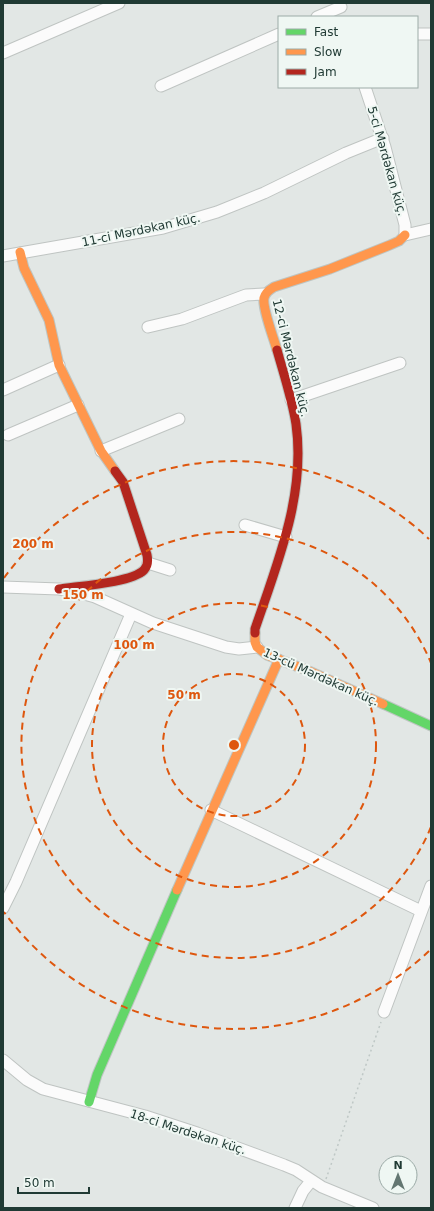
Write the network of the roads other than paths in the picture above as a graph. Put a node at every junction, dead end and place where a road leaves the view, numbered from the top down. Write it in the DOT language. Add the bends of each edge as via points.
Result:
graph roads {
  1 [pos="119,3"];
  2 [pos="342,9"];
  3 [pos="320,16"];
  4 [pos="278,34"];
  5 [pos="418,34"];
  6 [pos="431,34"];
  7 [pos="3,53"];
  8 [pos="161,86"];
  9 [pos="365,88"];
  10 [pos="383,138"];
  11 [pos="431,230"];
  12 [pos="406,236"];
  13 [pos="20,252"];
  14 [pos="3,256"];
  15 [pos="264,294"];
  16 [pos="148,327"];
  17 [pos="400,363"];
  18 [pos="59,365"];
  19 [pos="3,390"];
  20 [pos="291,400"];
  21 [pos="78,405"];
  22 [pos="179,420"];
  23 [pos="8,435"];
  24 [pos="101,452"];
  25 [pos="245,525"];
  26 [pos="286,536"];
  27 [pos="148,563"];
  28 [pos="170,570"];
  29 [pos="108,582"];
  30 [pos="3,587"];
  31 [pos="59,589"];
  32 [pos="106,602"];
  33 [pos="131,614"];
  34 [pos="257,647"];
  35 [pos="280,659"];
  36 [pos="431,726"];
  37 [pos="211,810"];
  38 [pos="431,886"];
  39 [pos="3,908"];
  40 [pos="421,911"];
  41 [pos="384,1012"];
  42 [pos="3,1060"];
  43 [pos="89,1102"];
  44 [pos="311,1181"];
  45 [pos="295,1208"];
  46 [pos="374,1208"];
  1 -- 7 [label="street"];
  2 -- 3 [label="street"];
  4 -- 8 [label="street"];
  5 -- 6 [label="street"];
  9 -- 10 [label="street, 5-ci Mərdəkan küç."];
  10 -- 12 [label="street, 5-ci Mərdəkan küç."];
  10 -- 13 [label="street, 11-ci Mərdəkan küç." via="217,212 163,228"];
  11 -- 12 [label="street"];
  12 -- 15 [label="street, 12-ci Mərdəkan küç." via="399,242 330,269 274,287"];
  13 -- 14 [label="street, 11-ci Mərdəkan küç."];
  13 -- 18 [label="street" via="24,268 50,325"];
  15 -- 16 [label="street" via="246,295"];
  15 -- 20 [label="street, 12-ci Mərdəkan küç." via="264,307"];
  17 -- 20 [label="street"];
  18 -- 19 [label="street"];
  18 -- 21 [label="street"];
  20 -- 26 [label="street, 12-ci Mərdəkan küç." via="296,426 296,464 293,503"];
  21 -- 23 [label="street"];
  21 -- 24 [label="street"];
  22 -- 24 [label="street"];
  24 -- 27 [label="street" via="123,482"];
  25 -- 26 [label="street"];
  26 -- 34 [label="street, 12-ci Mərdəkan küç." via="255,630"];
  27 -- 28 [label="street"];
  27 -- 29 [label="street" via="139,574"];
  29 -- 31 [label="street"];
  29 -- 32 [label="street"];
  30 -- 31 [label="street, 13-cü Mərdəkan küç."];
  31 -- 32 [label="street, 13-cü Mərdəkan küç."];
  32 -- 33 [label="street, 13-cü Mərdəkan küç."];
  33 -- 34 [label="street, 13-cü Mərdəkan küç." via="226,647"];
  33 -- 39 [label="street"];
  34 -- 35 [label="street, 13-cü Mərdəkan küç." via="267,655"];
  35 -- 36 [label="street, 13-cü Mərdəkan küç."];
  35 -- 37 [label="street"];
  37 -- 40 [label="street"];
  37 -- 43 [label="street" via="97,1075"];
  38 -- 40 [label="street"];
  40 -- 41 [label="street"];
  42 -- 43 [label="street, 18-ci Mərdəkan küç." via="27,1080 43,1089"];
  43 -- 44 [label="street, 18-ci Mərdəkan küç." via="197,1133 296,1170"];
  44 -- 45 [label="street"];
  44 -- 46 [label="street, 18-ci Mərdəkan küç." via="322,1188"];
}
